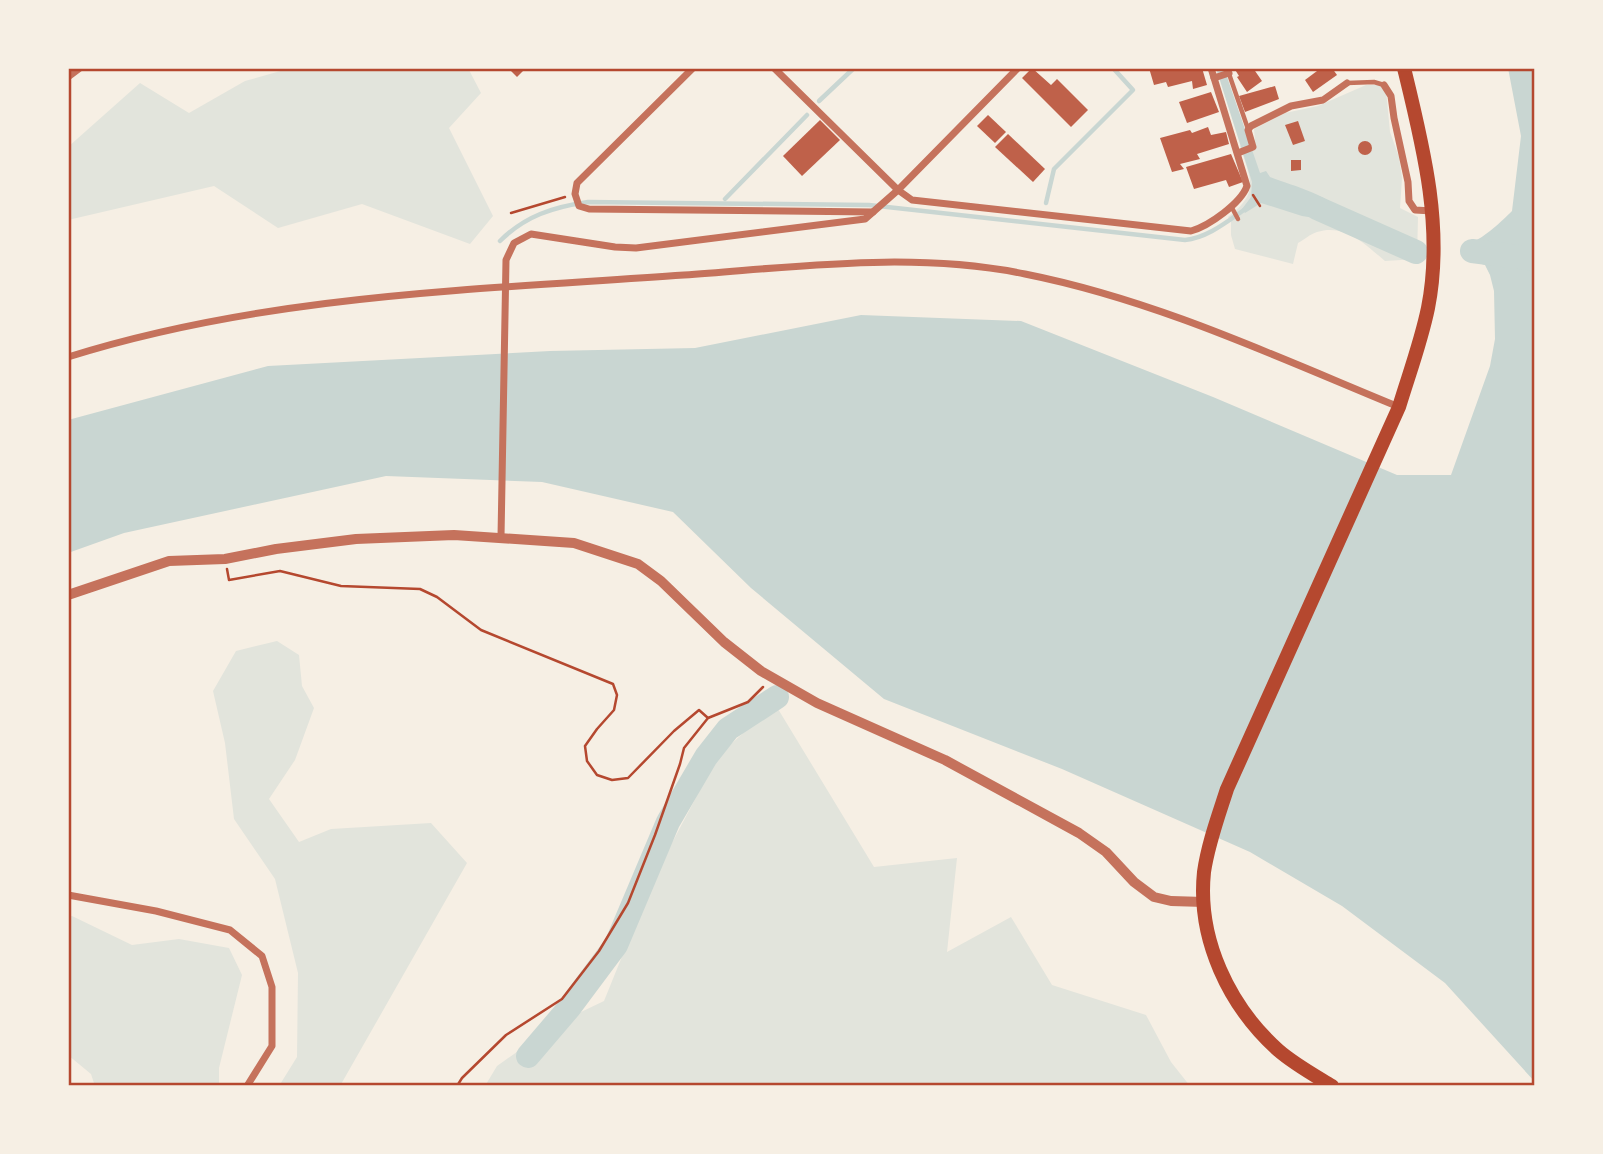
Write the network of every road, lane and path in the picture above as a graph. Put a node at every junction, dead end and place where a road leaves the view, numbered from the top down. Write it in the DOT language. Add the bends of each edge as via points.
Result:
graph roads {
  1 [pos="80,68"];
  2 [pos="693,68"];
  3 [pos="774,68"];
  4 [pos="1018,68"];
  5 [pos="1211,68"];
  6 [pos="1404,68"];
  7 [pos="1228,72"];
  8 [pos="68,77"];
  9 [pos="1216,77"];
  10 [pos="1347,83"];
  11 [pos="1384,85"];
  12 [pos="1248,130"];
  13 [pos="1244,151"];
  14 [pos="898,190"];
  15 [pos="1252,193"];
  16 [pos="577,200"];
  17 [pos="1259,205"];
  18 [pos="878,209"];
  19 [pos="1432,211"];
  20 [pos="511,213"];
  21 [pos="506,285"];
  22 [pos="68,357"];
  23 [pos="1399,407"];
  24 [pos="501,537"];
  25 [pos="225,559"];
  26 [pos="68,595"];
  27 [pos="772,677"];
  28 [pos="708,718"];
  29 [pos="68,895"];
  30 [pos="1203,902"];
  31 [pos="247,1086"];
  32 [pos="457,1086"];
  33 [pos="1332,1086"];
  1 -- 8 [label="street"];
  2 -- 16 [label="street" via="577,183"];
  3 -- 14 [label="street"];
  4 -- 14 [label="street"];
  5 -- 9 [label="street"];
  6 -- 19 [label="main road" via="1425,156"];
  7 -- 9 [label="street"];
  7 -- 12 [label="lane"];
  9 -- 13 [label="street"];
  10 -- 11 [label="lane"];
  10 -- 12 [label="street" via="1323,100 1284,109"];
  11 -- 19 [label="street" via="1391,96 1409,201 1415,210"];
  12 -- 13 [label="street" via="1254,147"];
  13 -- 14 [label="street" via="1247,186 1235,214 1191,231 918,202"];
  14 -- 18 [label="street"];
  15 -- 17 [label="path"];
  16 -- 18 [label="street" via="589,209"];
  16 -- 20 [label="path"];
  18 -- 21 [label="street" via="856,222 636,248 531,234 509,250"];
  19 -- 23 [label="main road" via="1428,306"];
  21 -- 22 [label="street" via="205,321"];
  21 -- 23 [label="street" via="810,264 979,267 1026,274 1161,310"];
  21 -- 24 [label="street"];
  23 -- 30 [label="main road" via="1227,789 1210,841"];
  24 -- 25 [label="street" via="356,540"];
  24 -- 27 [label="street" via="574,543 638,564 724,642"];
  25 -- 26 [label="street" via="169,561"];
  25 -- 28 [label="path" via="229,580 280,570 341,586 420,589 481,630 613,684 618,695 614,710 585,746 587,761 597,775 612,780 628,778 699,710"];
  27 -- 28 [label="path" via="748,702"];
  27 -- 30 [label="street" via="817,703 945,760 1079,833 1154,897"];
  28 -- 32 [label="path" via="684,748 628,903 599,951 562,999 506,1035"];
  29 -- 31 [label="street" via="230,930 262,956 272,987 272,1046"];
  30 -- 33 [label="main road" via="1213,950 1236,1002 1279,1051"];
}
